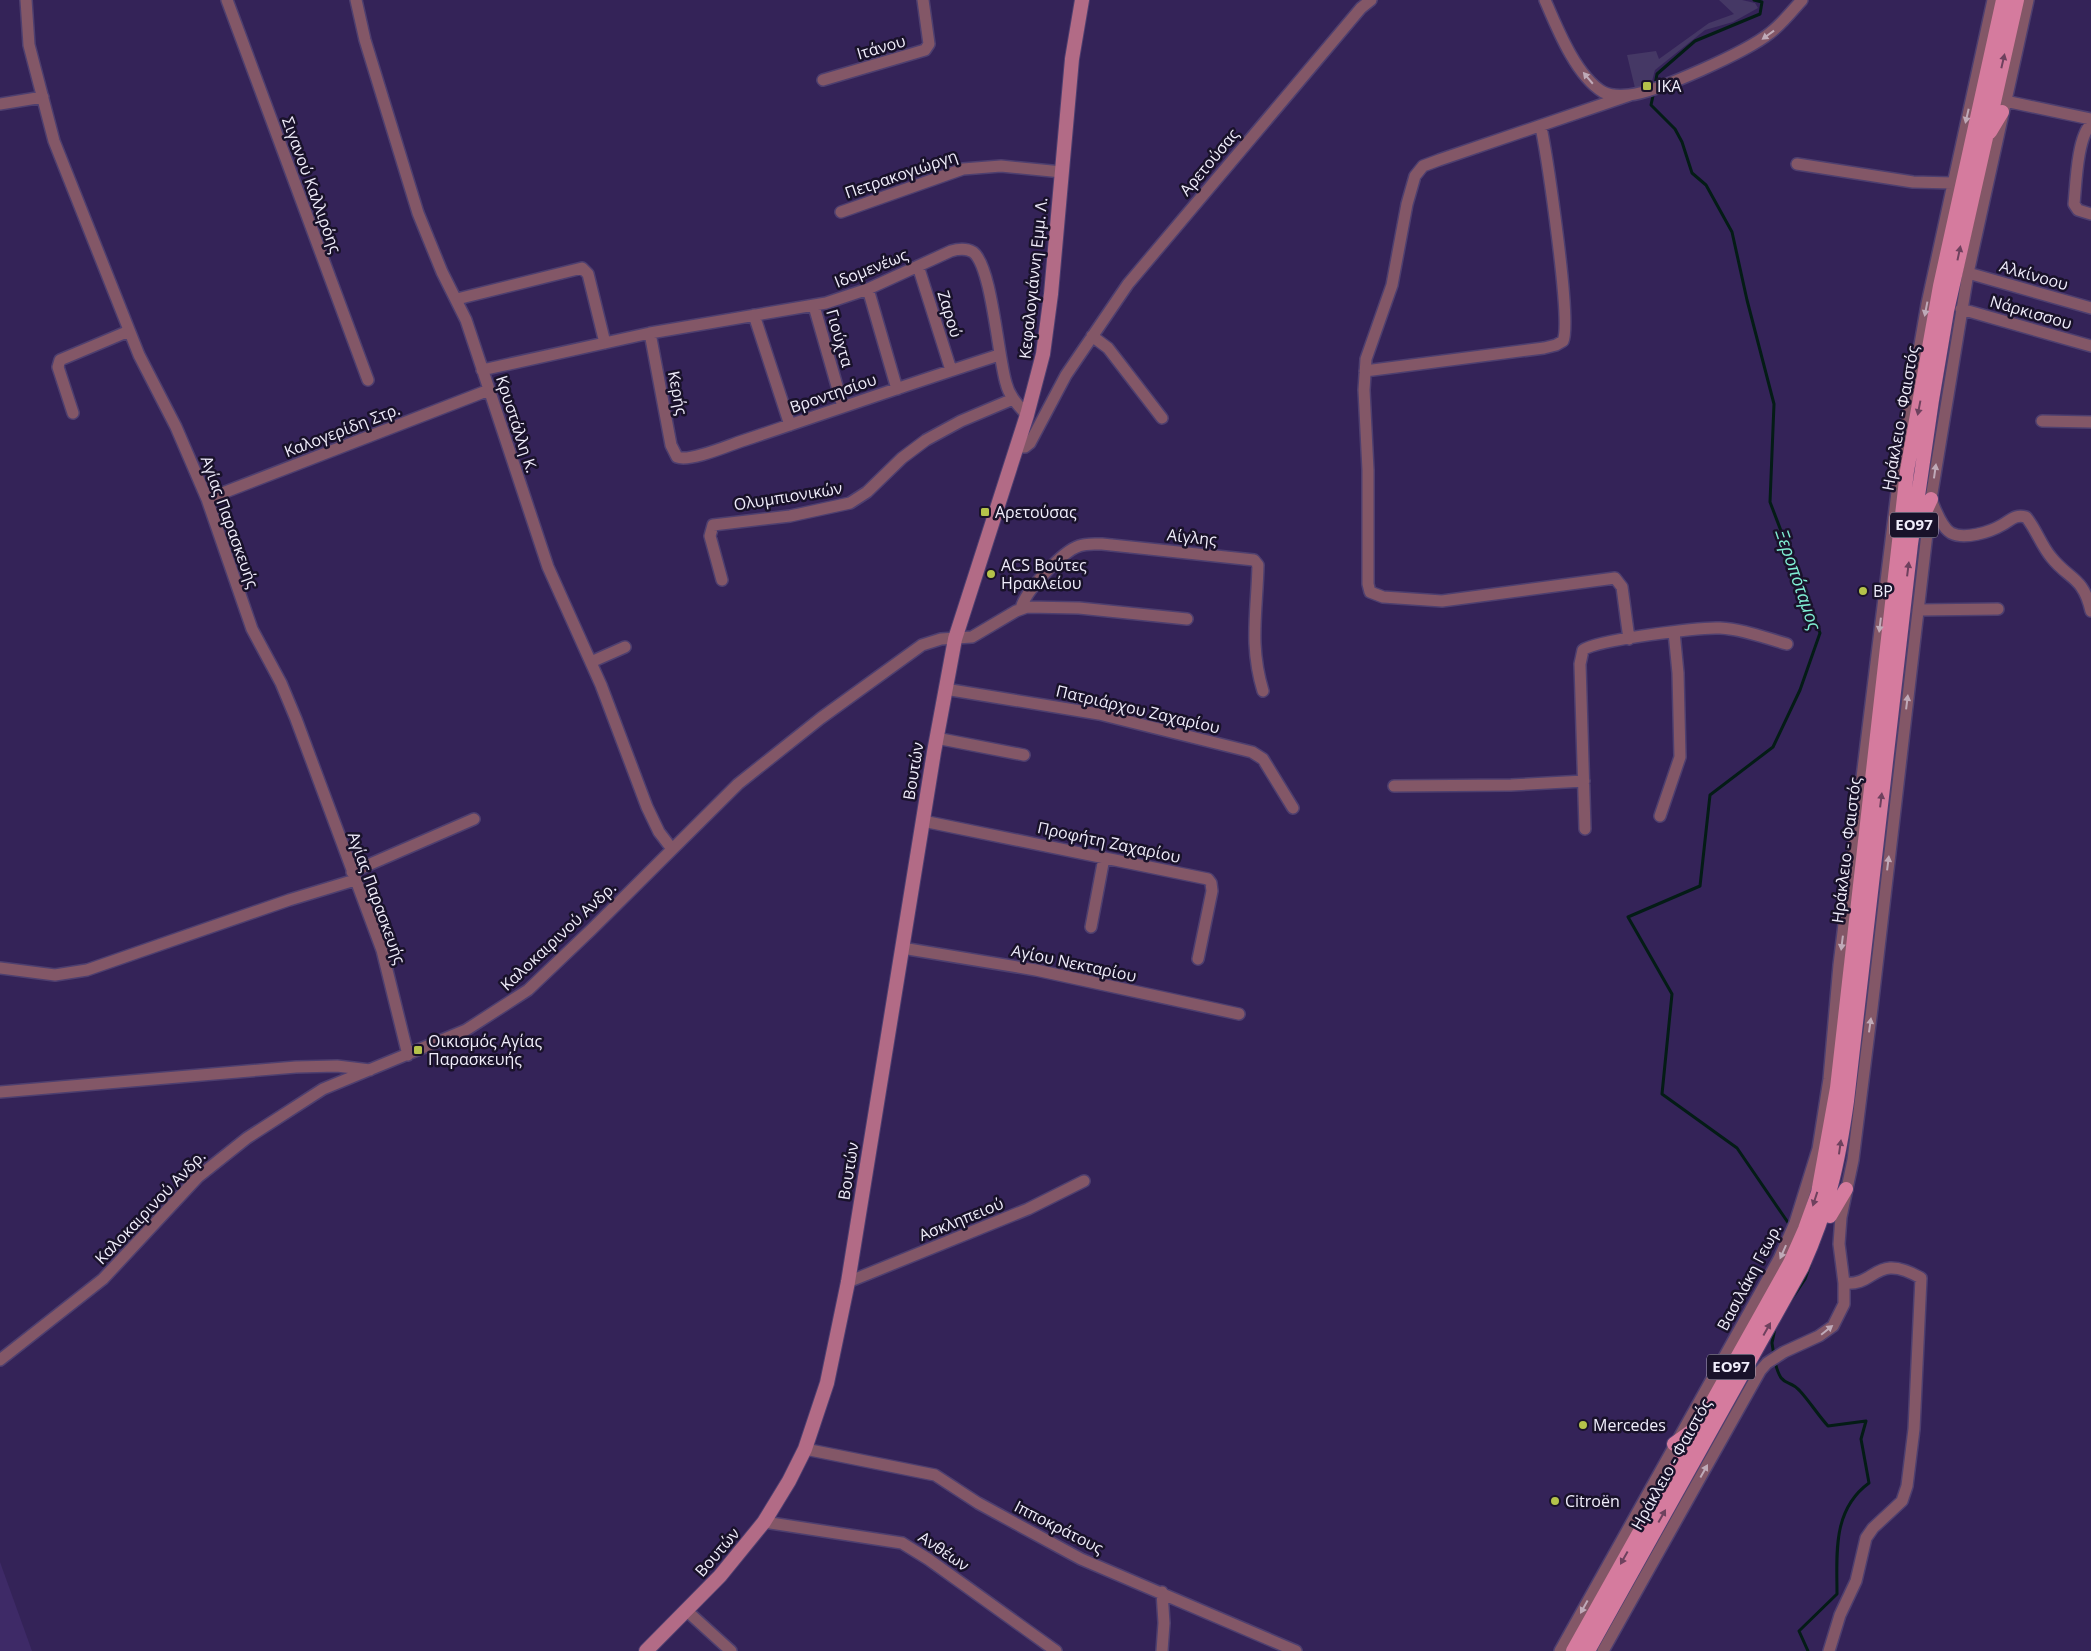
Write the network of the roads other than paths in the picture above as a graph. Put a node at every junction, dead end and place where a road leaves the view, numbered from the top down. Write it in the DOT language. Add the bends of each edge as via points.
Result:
graph roads {
  1 [pos="26,0"];
  2 [pos="227,0"];
  3 [pos="356,0"];
  4 [pos="923,0"];
  5 [pos="1082,0"];
  6 [pos="1371,0"];
  7 [pos="1545,0"];
  8 [pos="1802,0"];
  9 [pos="2017,0"];
  10 [pos="2028,0"];
  11 [pos="1999,2"];
  12 [pos="1987,30"];
  13 [pos="823,80"];
  14 [pos="1630,95"];
  15 [pos="43,97"];
  16 [pos="0,104"];
  17 [pos="2004,106"];
  18 [pos="2091,119"];
  19 [pos="2091,124"];
  20 [pos="1541,127"];
  21 [pos="1983,146"];
  22 [pos="1797,164"];
  23 [pos="1062,172"];
  24 [pos="1952,183"];
  25 [pos="841,212"];
  26 [pos="2091,214"];
  27 [pos="918,266"];
  28 [pos="1968,273"];
  29 [pos="868,289"];
  30 [pos="457,299"];
  31 [pos="814,306"];
  32 [pos="2091,308"];
  33 [pos="1961,309"];
  34 [pos="754,315"];
  35 [pos="129,331"];
  36 [pos="650,333"];
  37 [pos="1092,336"];
  38 [pos="605,343"];
  39 [pos="2091,346"];
  40 [pos="999,355"];
  41 [pos="482,370"];
  42 [pos="951,370"];
  43 [pos="1365,371"];
  44 [pos="368,380"];
  45 [pos="897,389"];
  46 [pos="489,390"];
  47 [pos="1013,399"];
  48 [pos="843,408"];
  49 [pos="73,413"];
  50 [pos="1027,415"];
  51 [pos="1162,418"];
  52 [pos="2042,422"];
  53 [pos="2091,422"];
  54 [pos="790,425"];
  55 [pos="1017,447"];
  56 [pos="676,457"];
  57 [pos="1899,469"];
  58 [pos="1930,499"];
  59 [pos="208,500"];
  60 [pos="1903,511"];
  61 [pos="1905,546"];
  62 [pos="1887,561"];
  63 [pos="722,580"];
  64 [pos="1022,609"];
  65 [pos="1998,609"];
  66 [pos="1918,610"];
  67 [pos="2091,611"];
  68 [pos="1187,619"];
  69 [pos="1674,632"];
  70 [pos="955,639"];
  71 [pos="1629,639"];
  72 [pos="1788,644"];
  73 [pos="625,647"];
  74 [pos="591,662"];
  75 [pos="945,689"];
  76 [pos="1263,692"];
  77 [pos="936,738"];
  78 [pos="1024,755"];
  79 [pos="1584,781"];
  80 [pos="1394,786"];
  81 [pos="1293,808"];
  82 [pos="1660,816"];
  83 [pos="474,819"];
  84 [pos="922,821"];
  85 [pos="1585,830"];
  86 [pos="672,849"];
  87 [pos="1104,858"];
  88 [pos="353,876"];
  89 [pos="1091,928"];
  90 [pos="902,948"];
  91 [pos="1198,959"];
  92 [pos="0,968"];
  93 [pos="1239,1014"];
  94 [pos="1833,1035"];
  95 [pos="1867,1044"];
  96 [pos="408,1055"];
  97 [pos="1847,1061"];
  98 [pos="372,1071"];
  99 [pos="1863,1080"];
  100 [pos="1828,1083"];
  101 [pos="0,1092"];
  102 [pos="1084,1181"];
  103 [pos="1846,1189"];
  104 [pos="1802,1267"];
  105 [pos="848,1282"];
  106 [pos="1844,1283"];
  107 [pos="0,1360"];
  108 [pos="1700,1423"];
  109 [pos="1674,1444"];
  110 [pos="805,1449"];
  111 [pos="764,1522"];
  112 [pos="1162,1592"];
  113 [pos="687,1611"];
  114 [pos="646,1651"];
  115 [pos="732,1651"];
  116 [pos="1056,1651"];
  117 [pos="1162,1651"];
  118 [pos="1296,1651"];
  119 [pos="1560,1651"];
  120 [pos="1573,1651"];
  121 [pos="1588,1651"];
  122 [pos="1603,1651"];
  123 [pos="1829,1651"];
  1 -- 15 [label="street, Αγίας Παρασκευής" via="29,45"];
  2 -- 44 [label="street, Σιγανού Καλλιρόης"];
  3 -- 30 [label="street, Κρυστάλλη Κ." via="418,213 442,272"];
  4 -- 13 [label="street, Ιτάνου" via="929,44 926,50"];
  5 -- 23 [label="main road, Κεφαλογιάννη Εμμ. Λ." via="1072,59"];
  6 -- 37 [label="street, Αρετούσας" via="1147,259"];
  14 -- 7 [label="street, one-way" via="1609,95 1587,79"];
  8 -- 14 [label="street, one-way" via="1776,28 1756,42 1686,76"];
  21 -- 9 [label="main road, Ηράκλειο - Φαιστός / ΕΟ97, one-way"];
  10 -- 17 [label="street"];
  11 -- 12 [label="main road"];
  11 -- 60 [label="main road, Ηράκλειο - Φαιστός / ΕΟ97, one-way" via="1940,286"];
  12 -- 24 [label="street, Βασιλάκη Γεωρ., one-way"];
  14 -- 20 [label="street"];
  15 -- 16 [label="street"];
  15 -- 35 [label="street, Αγίας Παρασκευής" via="54,141"];
  17 -- 18 [label="street"];
  17 -- 21 [label="main road"];
  17 -- 28 [label="street"];
  19 -- 26 [label="street" via="2086,129 2081,148 2074,204 2078,210"];
  20 -- 43 [label="street" via="1439,160 1423,166 1417,173 1407,204 1392,285 1370,344"];
  20 -- 43 [label="street" via="1562,287 1565,328 1562,341 1544,348"];
  61 -- 21 [label="main road, Ηράκλειο - Φαιστός / ΕΟ97, one-way" via="1947,312"];
  22 -- 24 [label="street" via="1913,182"];
  23 -- 25 [label="street, Πετρακογιώργη" via="1001,166 969,168"];
  23 -- 50 [label="main road, Κεφαλογιάννη Εμμ. Λ." via="1046,334"];
  24 -- 57 [label="street, Βασιλάκη Γεωρ., one-way" via="1927,304"];
  27 -- 29 [label="street, Ιδομενέως"];
  27 -- 40 [label="street, Ιδομενέως" via="957,250 971,251 978,256 989,294"];
  27 -- 42 [label="street, Ζαρού"];
  28 -- 32 [label="street, Αλκίνοου"];
  28 -- 33 [label="street"];
  29 -- 31 [label="street, Ιδομενέως"];
  29 -- 45 [label="street"];
  30 -- 38 [label="street" via="582,268 588,274"];
  30 -- 41 [label="street, Κρυστάλλη Κ."];
  31 -- 34 [label="street, Ιδομενέως"];
  31 -- 48 [label="street, Γιούχτα"];
  33 -- 39 [label="street, Νάρκισσου"];
  58 -- 33 [label="street, one-way"];
  34 -- 36 [label="street, Ιδομενέως"];
  34 -- 54 [label="street"];
  35 -- 49 [label="street" via="60,360 58,368"];
  35 -- 59 [label="street, Αγίας Παρασκευής"];
  36 -- 38 [label="street, Ιδομενέως"];
  36 -- 56 [label="street, Κερής"];
  37 -- 51 [label="street" via="1108,348"];
  37 -- 55 [label="street, Αρετούσας" via="1066,375 1030,443"];
  38 -- 41 [label="street, Ιδομενέως"];
  40 -- 42 [label="street, Βροντησίου"];
  40 -- 47 [label="street, Ιδομενέως"];
  41 -- 46 [label="street, Κρυστάλλη Κ."];
  42 -- 45 [label="street, Βροντησίου"];
  43 -- 71 [label="street" via="1367,578 1370,592 1383,597 1442,601 1615,578 1622,588"];
  45 -- 48 [label="street, Βροντησίου"];
  46 -- 59 [label="street, Καλογερίδη Στρ."];
  46 -- 74 [label="street, Κρυστάλλη Κ." via="548,567"];
  47 -- 50 [label="street, Ιδομενέως"];
  47 -- 63 [label="street, Ολυμπιονικών" via="926,440 850,503 809,513 712,525 710,536"];
  48 -- 54 [label="street, Βροντησίου"];
  50 -- 55 [label="main road, Κεφαλογιάννη Εμμ. Λ."];
  52 -- 53 [label="street"];
  54 -- 56 [label="street, Βροντησίου" via="689,458"];
  55 -- 70 [label="main road, Κεφαλογιάννη Εμμ. Λ."];
  57 -- 60 [label="main road"];
  57 -- 62 [label="street, Βασιλάκη Γεωρ."];
  58 -- 61 [label="main road"];
  58 -- 66 [label="street"];
  58 -- 67 [label="street" via="1950,533 1968,535 1998,528 2015,517 2026,517 2052,559 2079,582"];
  59 -- 88 [label="street, Αγίας Παρασκευής" via="252,630 281,683"];
  60 -- 61 [label="main road, Ηράκλειο - Φαιστός / ΕΟ97"];
  61 -- 62 [label="main road"];
  61 -- 97 [label="main road, Ηράκλειο - Φαιστός / ΕΟ97"];
  62 -- 94 [label="street, Βασιλάκη Γεωρ., one-way"];
  64 -- 68 [label="street" via="1057,606"];
  64 -- 70 [label="street, Καλοκαιρινού Ανδρ." via="972,637"];
  64 -- 76 [label="street, Αίγλης" via="1028,594 1041,578 1082,545 1102,544 1254,560 1258,565 1254,658"];
  65 -- 66 [label="street"];
  95 -- 66 [label="street, one-way"];
  69 -- 71 [label="street"];
  69 -- 72 [label="street" via="1728,629"];
  69 -- 82 [label="street" via="1680,756"];
  70 -- 75 [label="main road, Βουτών"];
  70 -- 86 [label="street, Καλοκαιρινού Ανδρ." via="934,640 922,645 853,694 738,784"];
  71 -- 79 [label="street" via="1587,646 1580,655"];
  73 -- 74 [label="street"];
  74 -- 86 [label="street, Κρυστάλλη Κ." via="647,807"];
  75 -- 77 [label="main road, Βουτών"];
  75 -- 81 [label="street, Πατριάρχου Ζαχαρίου" via="1099,714 1252,752 1263,759"];
  77 -- 78 [label="street"];
  77 -- 84 [label="main road, Βουτών"];
  79 -- 80 [label="street"];
  79 -- 85 [label="street"];
  83 -- 88 [label="street"];
  84 -- 87 [label="street, Προφήτη Ζαχαρίου"];
  84 -- 90 [label="main road, Βουτών"];
  86 -- 96 [label="street, Καλοκαιρινού Ανδρ." via="528,990 466,1030"];
  87 -- 89 [label="street"];
  87 -- 91 [label="street, Προφήτη Ζαχαρίου" via="1210,881 1212,894"];
  88 -- 92 [label="street" via="87,970 55,975"];
  88 -- 96 [label="street, Αγίας Παρασκευής" via="382,950"];
  90 -- 93 [label="street, Αγίου Νεκταρίου" via="1036,970"];
  90 -- 105 [label="main road, Βουτών"];
  94 -- 97 [label="street" via="1837,1051"];
  94 -- 100 [label="street, Βασιλάκη Γεωρ."];
  95 -- 97 [label="street"];
  95 -- 99 [label="street"];
  96 -- 98 [label="street, Καλοκαιρινού Ανδρ."];
  97 -- 99 [label="street"];
  97 -- 100 [label="street" via="1836,1068"];
  104 -- 97 [label="main road, Ηράκλειο - Φαιστός / ΕΟ97, one-way" via="1830,1195 1839,1156"];
  97 -- 108 [label="main road, Ηράκλειο - Φαιστός / ΕΟ97, one-way" via="1818,1193 1805,1229 1773,1294"];
  98 -- 101 [label="street" via="337,1066 296,1067"];
  98 -- 107 [label="street, Καλοκαιρινού Ανδρ." via="323,1089 218,1159 104,1279"];
  99 -- 103 [label="street"];
  100 -- 109 [label="street, Βασιλάκη Γεωρ., one-way" via="1818,1149 1795,1223 1763,1290"];
  102 -- 105 [label="street, Ασκληπειού" via="1028,1209"];
  103 -- 104 [label="main road"];
  103 -- 106 [label="street" via="1839,1237"];
  121 -- 104 [label="main road, Ηράκλειο - Φαιστός / ΕΟ97, one-way"];
  105 -- 110 [label="main road, Βουτών" via="827,1384"];
  122 -- 106 [label="street, one-way" via="1757,1375 1770,1361 1833,1326 1844,1304"];
  106 -- 123 [label="street" via="1855,1284 1885,1268 1901,1268 1922,1278 1914,1428 1907,1486 1902,1501 1866,1538 1856,1581 1840,1615"];
  108 -- 109 [label="main road"];
  108 -- 120 [label="main road, Ηράκλειο - Φαιστός / ΕΟ97, one-way"];
  109 -- 119 [label="street, Βασιλάκη Γεωρ., one-way"];
  110 -- 111 [label="main road, Βουτών"];
  110 -- 112 [label="street, Ιπποκράτους" via="935,1475 978,1503 1081,1559"];
  111 -- 113 [label="main road, Βουτών" via="731,1564"];
  111 -- 116 [label="street, Ανθέων" via="902,1543 928,1558"];
  112 -- 117 [label="street"];
  112 -- 118 [label="street, Ιπποκράτους"];
  113 -- 114 [label="main road, Βουτών"];
  113 -- 115 [label="street"];
}
